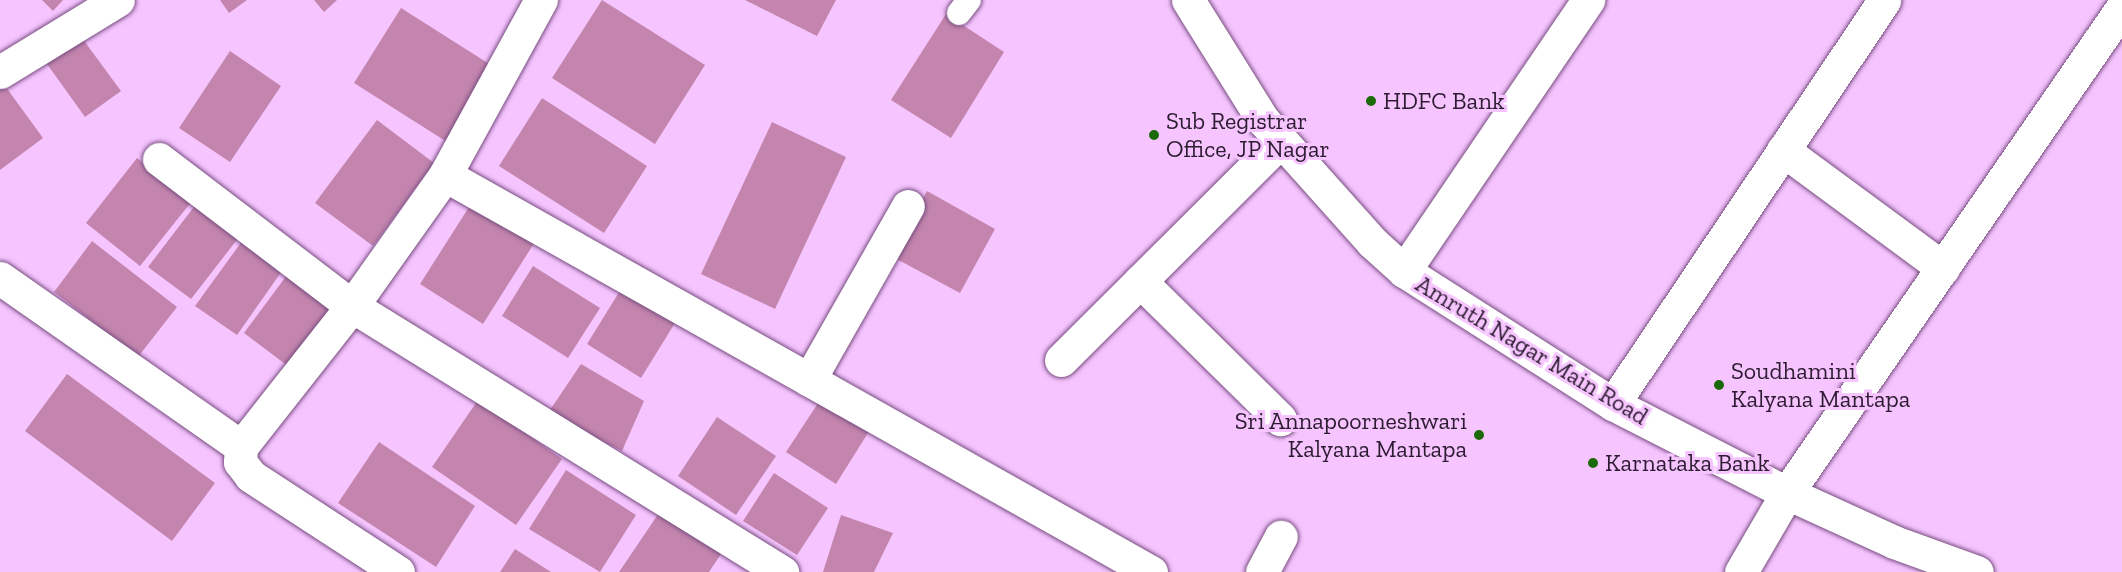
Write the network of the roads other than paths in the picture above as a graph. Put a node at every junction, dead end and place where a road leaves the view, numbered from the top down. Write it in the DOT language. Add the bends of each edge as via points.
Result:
graph roads {
  1 [pos="118,0"];
  2 [pos="541,0"];
  3 [pos="1188,0"];
  4 [pos="1588,0"];
  5 [pos="1884,0"];
  6 [pos="2122,8"];
  7 [pos="0,72"];
  8 [pos="1281,141"];
  9 [pos="1783,150"];
  10 [pos="159,159"];
  11 [pos="445,175"];
  12 [pos="908,206"];
  13 [pos="1943,268"];
  14 [pos="1404,271"];
  15 [pos="0,278"];
  16 [pos="1140,281"];
  17 [pos="352,306"];
  18 [pos="1061,360"];
  19 [pos="809,380"];
  20 [pos="1613,404"];
  21 [pos="1280,419"];
  22 [pos="241,447"];
  23 [pos="1787,493"];
  24 [pos="1281,537"];
  25 [pos="398,572"];
  26 [pos="782,572"];
  27 [pos="1151,572"];
  28 [pos="1262,572"];
  29 [pos="1742,572"];
  30 [pos="1977,572"];
  1 -- 7 [label="street"];
  2 -- 11 [label="street"];
  3 -- 8 [label="street, Amruth Nagar Main Road" via="1247,98"];
  4 -- 14 [label="street"];
  5 -- 9 [label="street"];
  6 -- 13 [label="street"];
  8 -- 14 [label="street, Amruth Nagar Main Road" via="1372,242"];
  8 -- 16 [label="street"];
  9 -- 13 [label="street"];
  9 -- 20 [label="street"];
  10 -- 17 [label="street"];
  11 -- 17 [label="street"];
  11 -- 19 [label="street"];
  12 -- 19 [label="street"];
  13 -- 23 [label="street"];
  14 -- 20 [label="street, Amruth Nagar Main Road"];
  15 -- 22 [label="street"];
  16 -- 18 [label="street"];
  16 -- 21 [label="street"];
  17 -- 22 [label="street"];
  17 -- 26 [label="street"];
  19 -- 27 [label="street"];
  20 -- 23 [label="street, Amruth Nagar Main Road"];
  22 -- 25 [label="street" via="240,462 250,476"];
  23 -- 29 [label="street"];
  23 -- 30 [label="street, Amruth Nagar Main Road" via="1894,542"];
  24 -- 28 [label="street"];
}
